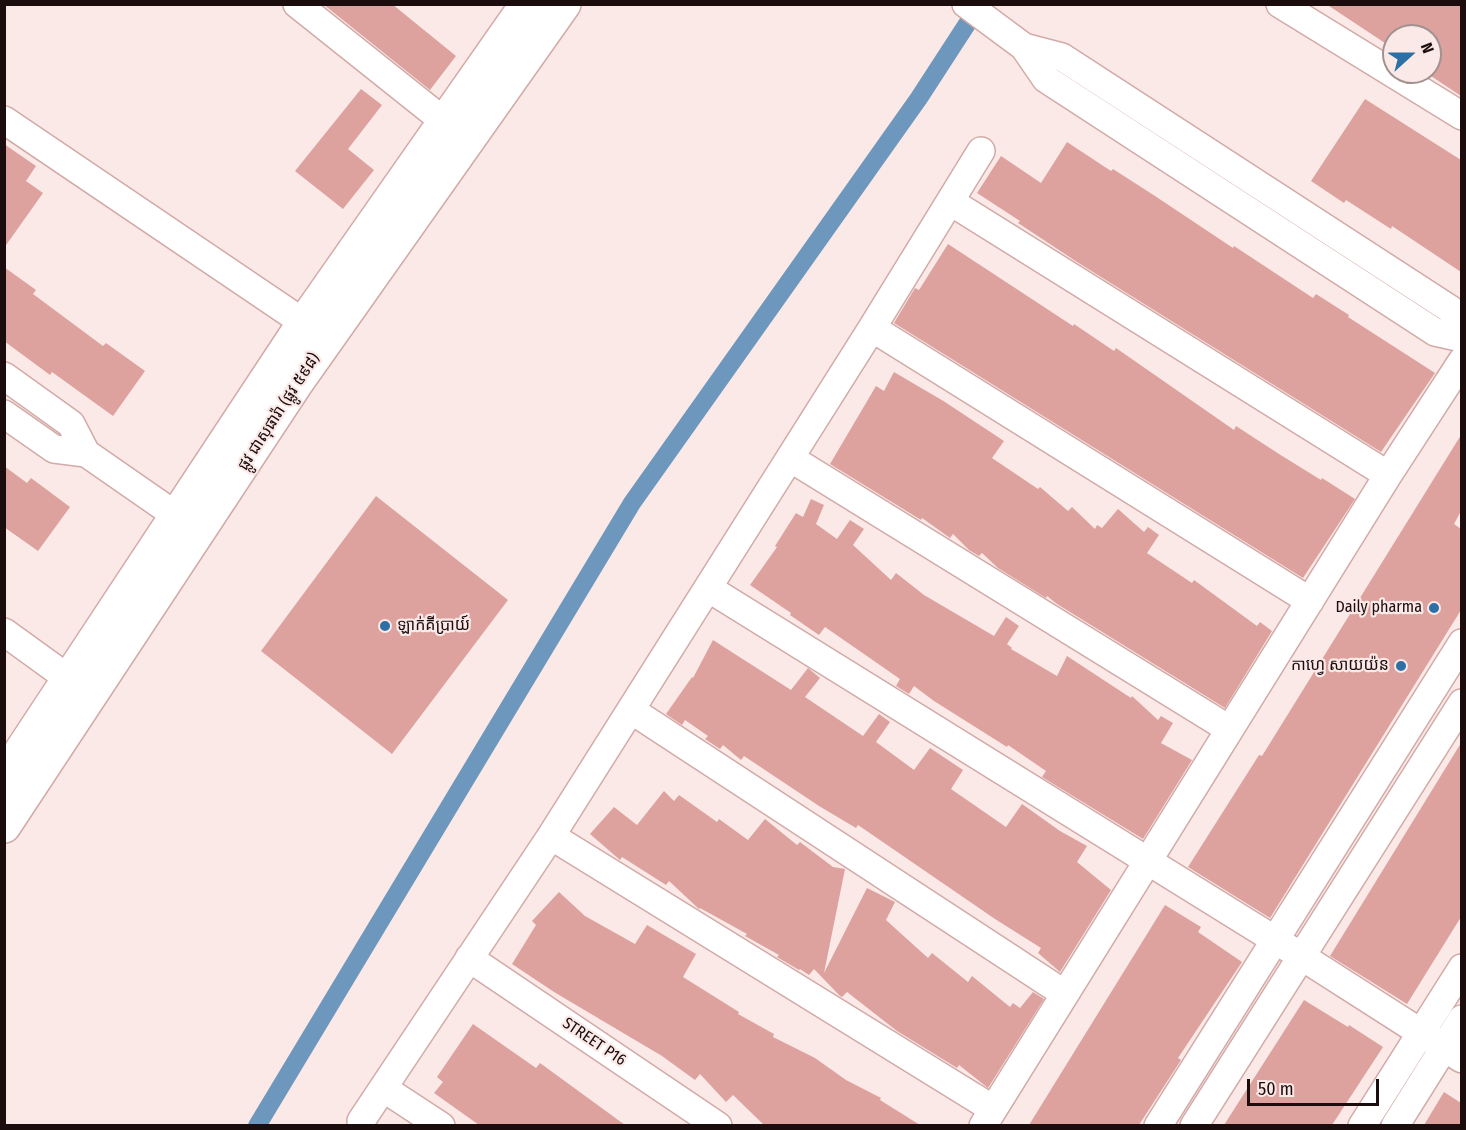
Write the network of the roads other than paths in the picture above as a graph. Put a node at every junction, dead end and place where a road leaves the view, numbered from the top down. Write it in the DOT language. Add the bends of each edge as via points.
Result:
graph roads {
  1 [pos="297,4"];
  2 [pos="527,4"];
  3 [pos="564,4"];
  4 [pos="966,4"];
  5 [pos="1280,4"];
  6 [pos="1024,47"];
  7 [pos="1120,94"];
  8 [pos="1461,116"];
  9 [pos="1107,118"];
  10 [pos="4,120"];
  11 [pos="445,122"];
  12 [pos="981,151"];
  13 [pos="1230,166"];
  14 [pos="1216,189"];
  15 [pos="951,202"];
  16 [pos="1461,324"];
  17 [pos="872,328"];
  18 [pos="315,331"];
  19 [pos="1461,338"];
  20 [pos="1461,362"];
  21 [pos="4,376"];
  22 [pos="4,414"];
  23 [pos="86,453"];
  24 [pos="790,458"];
  25 [pos="1388,475"];
  26 [pos="188,524"];
  27 [pos="708,588"];
  28 [pos="1310,601"];
  29 [pos="4,632"];
  30 [pos="1461,644"];
  31 [pos="1453,678"];
  32 [pos="69,679"];
  33 [pos="1461,703"];
  34 [pos="631,710"];
  35 [pos="1229,729"];
  36 [pos="4,777"];
  37 [pos="5,823"];
  38 [pos="551,836"];
  39 [pos="1333,848"];
  40 [pos="1147,862"];
  41 [pos="1359,865"];
  42 [pos="1275,940"];
  43 [pos="1301,956"];
  44 [pos="469,958"];
  45 [pos="1461,968"];
  46 [pos="1065,994"];
  47 [pos="1461,1019"];
  48 [pos="1224,1022"];
  49 [pos="1420,1033"];
  50 [pos="1249,1039"];
  51 [pos="1452,1054"];
  52 [pos="383,1088"];
  53 [pos="988,1117"];
  54 [pos="361,1121"];
  55 [pos="441,1125"];
  56 [pos="718,1125"];
  57 [pos="1158,1125"];
  58 [pos="1194,1125"];
  59 [pos="1362,1125"];
  60 [pos="1395,1125"];
  1 -- 11 [label="street"];
  2 -- 11 [label="main road, ផ្លូវ ជាសុផារ៉ា (ផ្លូវ ៥៩៨)"];
  3 -- 18 [label="main road, ផ្លូវ ជាសុផារ៉ា (ផ្លូវ ៥៩៨)"];
  4 -- 6 [label="street"];
  5 -- 8 [label="street"];
  6 -- 7 [label="street" via="1062,57"];
  6 -- 9 [label="street" via="1046,79"];
  7 -- 9 [label="street"];
  7 -- 13 [label="street"];
  9 -- 14 [label="street"];
  10 -- 18 [label="street"];
  11 -- 18 [label="main road, ផ្លូវ ជាសុផារ៉ា (ផ្លូវ ៥៩៨)"];
  12 -- 15 [label="street"];
  13 -- 14 [label="street"];
  13 -- 16 [label="street" via="1450,309"];
  14 -- 19 [label="street" via="1435,332"];
  15 -- 17 [label="street"];
  15 -- 25 [label="street"];
  17 -- 24 [label="street"];
  17 -- 28 [label="street"];
  18 -- 26 [label="main road, ផ្លូវ ជាសុផារ៉ា (ផ្លូវ ៥៩៨)"];
  20 -- 25 [label="street"];
  21 -- 23 [label="street" via="71,424"];
  22 -- 23 [label="street" via="54,449"];
  23 -- 26 [label="street"];
  24 -- 27 [label="street"];
  24 -- 35 [label="street"];
  25 -- 28 [label="street"];
  26 -- 32 [label="main road, ផ្លូវ ជាសុផារ៉ា (ផ្លូវ ៥៩៨)"];
  26 -- 37 [label="main road, ផ្លូវ ជាសុផារ៉ា (ផ្លូវ ៥៩៨)"];
  27 -- 34 [label="street"];
  27 -- 40 [label="street"];
  28 -- 35 [label="street"];
  29 -- 32 [label="street"];
  30 -- 31 [label="street"];
  31 -- 39 [label="street"];
  32 -- 36 [label="main road, ផ្លូវ ជាសុផារ៉ា (ផ្លូវ ៥៩៨)"];
  33 -- 41 [label="street"];
  34 -- 38 [label="street"];
  34 -- 46 [label="street"];
  35 -- 40 [label="street"];
  38 -- 44 [label="street"];
  38 -- 53 [label="street"];
  39 -- 41 [label="street"];
  39 -- 42 [label="street"];
  40 -- 42 [label="street"];
  40 -- 46 [label="street"];
  41 -- 43 [label="street"];
  42 -- 43 [label="street"];
  42 -- 48 [label="street"];
  43 -- 49 [label="street"];
  43 -- 50 [label="street"];
  44 -- 52 [label="street"];
  44 -- 56 [label="street, STREET P16"];
  45 -- 49 [label="street"];
  46 -- 53 [label="street"];
  47 -- 51 [label="street"];
  48 -- 50 [label="street"];
  48 -- 57 [label="street"];
  49 -- 51 [label="street"];
  49 -- 59 [label="street"];
  50 -- 58 [label="street"];
  51 -- 60 [label="street"];
  52 -- 54 [label="street"];
  52 -- 55 [label="street"];
}
